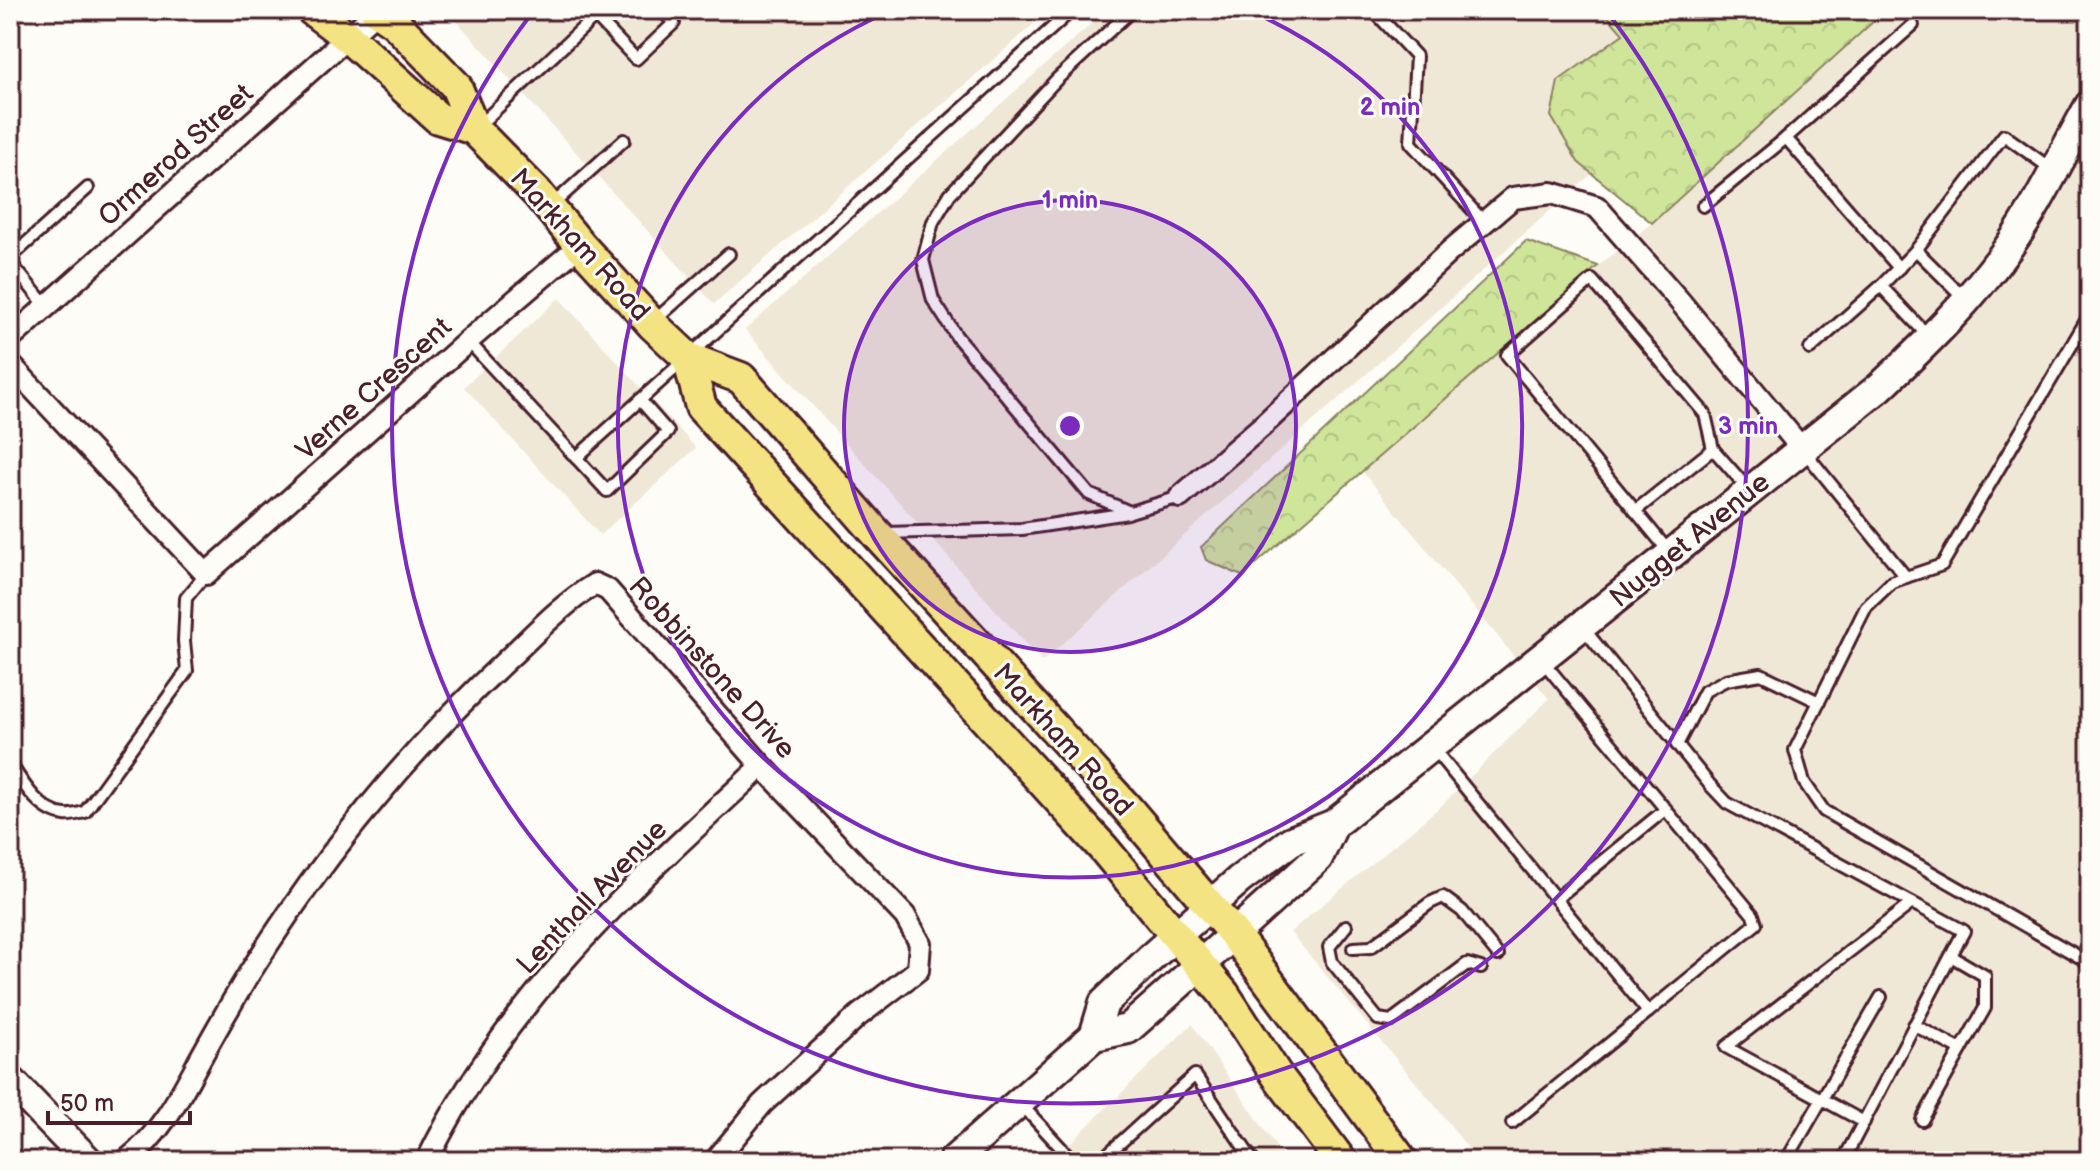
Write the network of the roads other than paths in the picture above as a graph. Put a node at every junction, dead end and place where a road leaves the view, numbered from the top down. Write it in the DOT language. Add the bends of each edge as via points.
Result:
graph roads {
  1 [pos="312,10"];
  2 [pos="377,10"];
  3 [pos="662,10"];
  4 [pos="1072,10"];
  5 [pos="1132,10"];
  6 [pos="1373,10"];
  7 [pos="599,13"];
  8 [pos="1913,25"];
  9 [pos="349,38"];
  10 [pos="2090,106"];
  11 [pos="474,129"];
  12 [pos="1786,138"];
  13 [pos="624,140"];
  14 [pos="2054,171"];
  15 [pos="88,188"];
  16 [pos="1703,206"];
  17 [pos="549,208"];
  18 [pos="1484,222"];
  19 [pos="580,245"];
  20 [pos="1916,250"];
  21 [pos="729,254"];
  22 [pos="10,260"];
  23 [pos="1899,268"];
  24 [pos="1881,286"];
  25 [pos="1967,301"];
  26 [pos="46,306"];
  27 [pos="2090,314"];
  28 [pos="652,324"];
  29 [pos="10,339"];
  30 [pos="1931,340"];
  31 [pos="468,341"];
  32 [pos="1810,349"];
  33 [pos="688,358"];
  34 [pos="10,364"];
  35 [pos="640,400"];
  36 [pos="1713,449"];
  37 [pos="1802,449"];
  38 [pos="576,458"];
  39 [pos="1750,492"];
  40 [pos="1180,497"];
  41 [pos="1635,511"];
  42 [pos="1130,512"];
  43 [pos="876,533"];
  44 [pos="1671,554"];
  45 [pos="206,574"];
  46 [pos="1906,577"];
  47 [pos="1581,626"];
  48 [pos="1541,659"];
  49 [pos="1819,702"];
  50 [pos="1431,745"];
  51 [pos="1677,745"];
  52 [pos="10,763"];
  53 [pos="762,766"];
  54 [pos="1666,809"];
  55 [pos="1334,824"];
  56 [pos="1557,898"];
  57 [pos="1912,903"];
  58 [pos="1209,906"];
  59 [pos="1346,926"];
  60 [pos="1233,933"];
  61 [pos="1177,935"];
  62 [pos="1353,948"];
  63 [pos="1498,955"];
  64 [pos="1951,956"];
  65 [pos="1200,963"];
  66 [pos="2090,963"];
  67 [pos="1481,968"];
  68 [pos="1881,997"];
  69 [pos="1648,1012"];
  70 [pos="1914,1025"];
  71 [pos="1094,1036"];
  72 [pos="1961,1050"];
  73 [pos="10,1080"];
  74 [pos="1823,1100"];
  75 [pos="1019,1102"];
  76 [pos="1922,1120"];
  77 [pos="1864,1122"];
  78 [pos="1512,1123"];
  79 [pos="88,1161"];
  80 [pos="126,1161"];
  81 [pos="427,1161"];
  82 [pos="715,1161"];
  83 [pos="953,1161"];
  84 [pos="1073,1161"];
  85 [pos="1100,1161"];
  86 [pos="1253,1161"];
  87 [pos="1341,1161"];
  88 [pos="1402,1161"];
  89 [pos="1786,1161"];
  90 [pos="1843,1161"];
  1 -- 9 [label="main road, Markham Road"];
  2 -- 9 [label="street, Ormerod Street"];
  2 -- 11 [label="main road, Markham Road" via="456,86"];
  3 -- 7 [label="lane" via="674,23 636,59"];
  4 -- 33 [label="lane"];
  5 -- 42 [label="lane" via="1057,79 950,194 933,222 923,260 933,300 967,349 1089,494"];
  6 -- 18 [label="lane" via="1416,56 1411,143"];
  7 -- 11 [label="lane"];
  8 -- 12 [label="lane"];
  9 -- 11 [label="main road, Markham Road" via="438,118"];
  9 -- 26 [label="street, Ormerod Street"];
  10 -- 14 [label="street, Nugget Avenue"];
  11 -- 17 [label="main road, Markham Road"];
  12 -- 16 [label="lane"];
  12 -- 23 [label="lane"];
  13 -- 17 [label="lane"];
  14 -- 20 [label="lane" via="2004,135"];
  14 -- 25 [label="street, Nugget Avenue" via="2009,246"];
  15 -- 22 [label="lane"];
  17 -- 19 [label="main road, Markham Road"];
  18 -- 37 [label="street" via="1513,198 1552,193 1597,207"];
  18 -- 40 [label="street"];
  19 -- 28 [label="main road, Markham Road"];
  19 -- 31 [label="street, Verne Crescent"];
  20 -- 23 [label="lane"];
  20 -- 25 [label="lane"];
  21 -- 28 [label="lane"];
  22 -- 26 [label="lane"];
  23 -- 24 [label="lane"];
  24 -- 30 [label="lane"];
  24 -- 32 [label="lane"];
  25 -- 30 [label="street, Nugget Avenue"];
  26 -- 29 [label="street, Ormerod Street"];
  27 -- 46 [label="lane" via="1942,565"];
  28 -- 33 [label="main road, Markham Road"];
  30 -- 37 [label="street, Nugget Avenue"];
  31 -- 38 [label="lane"];
  31 -- 45 [label="street, Verne Crescent"];
  33 -- 35 [label="lane"];
  33 -- 43 [label="main road, Markham Road" via="741,378"];
  33 -- 61 [label="main road, Markham Road" via="701,407"];
  34 -- 45 [label="street"];
  35 -- 38 [label="lane"];
  35 -- 38 [label="lane" via="668,432 607,491"];
  36 -- 39 [label="lane"];
  36 -- 41 [label="lane"];
  36 -- 41 [label="lane" via="1705,414 1592,280 1507,355"];
  37 -- 39 [label="street, Nugget Avenue"];
  37 -- 46 [label="lane"];
  39 -- 44 [label="street, Nugget Avenue"];
  40 -- 42 [label="lane"];
  41 -- 44 [label="lane"];
  42 -- 43 [label="lane" via="1022,529"];
  43 -- 58 [label="main road, Markham Road"];
  44 -- 47 [label="street, Nugget Avenue"];
  45 -- 52 [label="lane, Verne Crescent" via="186,598 187,671 85,812 66,815 46,808"];
  46 -- 49 [label="lane" via="1892,582 1866,607"];
  47 -- 48 [label="street, Nugget Avenue"];
  47 -- 51 [label="lane"];
  48 -- 50 [label="street, Nugget Avenue"];
  48 -- 54 [label="lane"];
  49 -- 51 [label="lane" via="1761,674 1726,680 1705,691"];
  49 -- 66 [label="lane" via="1795,750 1804,782 1824,811"];
  50 -- 55 [label="street, Nugget Avenue"];
  50 -- 56 [label="lane"];
  51 -- 57 [label="lane" via="1727,803"];
  53 -- 80 [label="street, Robbinstone Drive" via="608,590 595,584 574,597 480,684 333,849 229,1005 169,1117"];
  53 -- 81 [label="street, Lenthall Avenue" via="589,930 552,972 509,1025 446,1121"];
  53 -- 82 [label="street, Robbinstone Drive" via="905,916 916,933 920,956 918,970 783,1083"];
  54 -- 56 [label="lane"];
  54 -- 69 [label="lane" via="1756,924"];
  55 -- 58 [label="street, Nugget Avenue" via="1291,841"];
  55 -- 60 [label="street, Nugget Avenue" via="1318,858"];
  56 -- 69 [label="lane"];
  57 -- 64 [label="lane" via="1964,931"];
  57 -- 74 [label="lane" via="1726,1047"];
  58 -- 60 [label="main road, Markham Road"];
  58 -- 61 [label="street, Nugget Avenue"];
  59 -- 67 [label="lane" via="1329,947 1332,962 1378,1019 1391,1021 1467,964"];
  60 -- 65 [label="street, Nugget Avenue"];
  60 -- 88 [label="main road, Markham Road"];
  61 -- 65 [label="main road, Markham Road"];
  61 -- 71 [label="street, Nugget Avenue" via="1104,1003"];
  62 -- 63 [label="lane" via="1371,947 1443,897 1462,911"];
  64 -- 70 [label="lane"];
  64 -- 72 [label="lane" via="1985,976 1985,1008"];
  65 -- 71 [label="street, Nugget Avenue" via="1128,1029"];
  65 -- 87 [label="main road, Markham Road"];
  68 -- 74 [label="lane"];
  69 -- 78 [label="lane"];
  70 -- 72 [label="lane"];
  70 -- 77 [label="lane"];
  71 -- 75 [label="street"];
  72 -- 76 [label="lane"];
  73 -- 79 [label="street"];
  74 -- 77 [label="lane"];
  74 -- 89 [label="lane"];
  75 -- 83 [label="street"];
  75 -- 84 [label="lane"];
  77 -- 90 [label="lane"];
  85 -- 86 [label="lane" via="1195,1075"];
}
